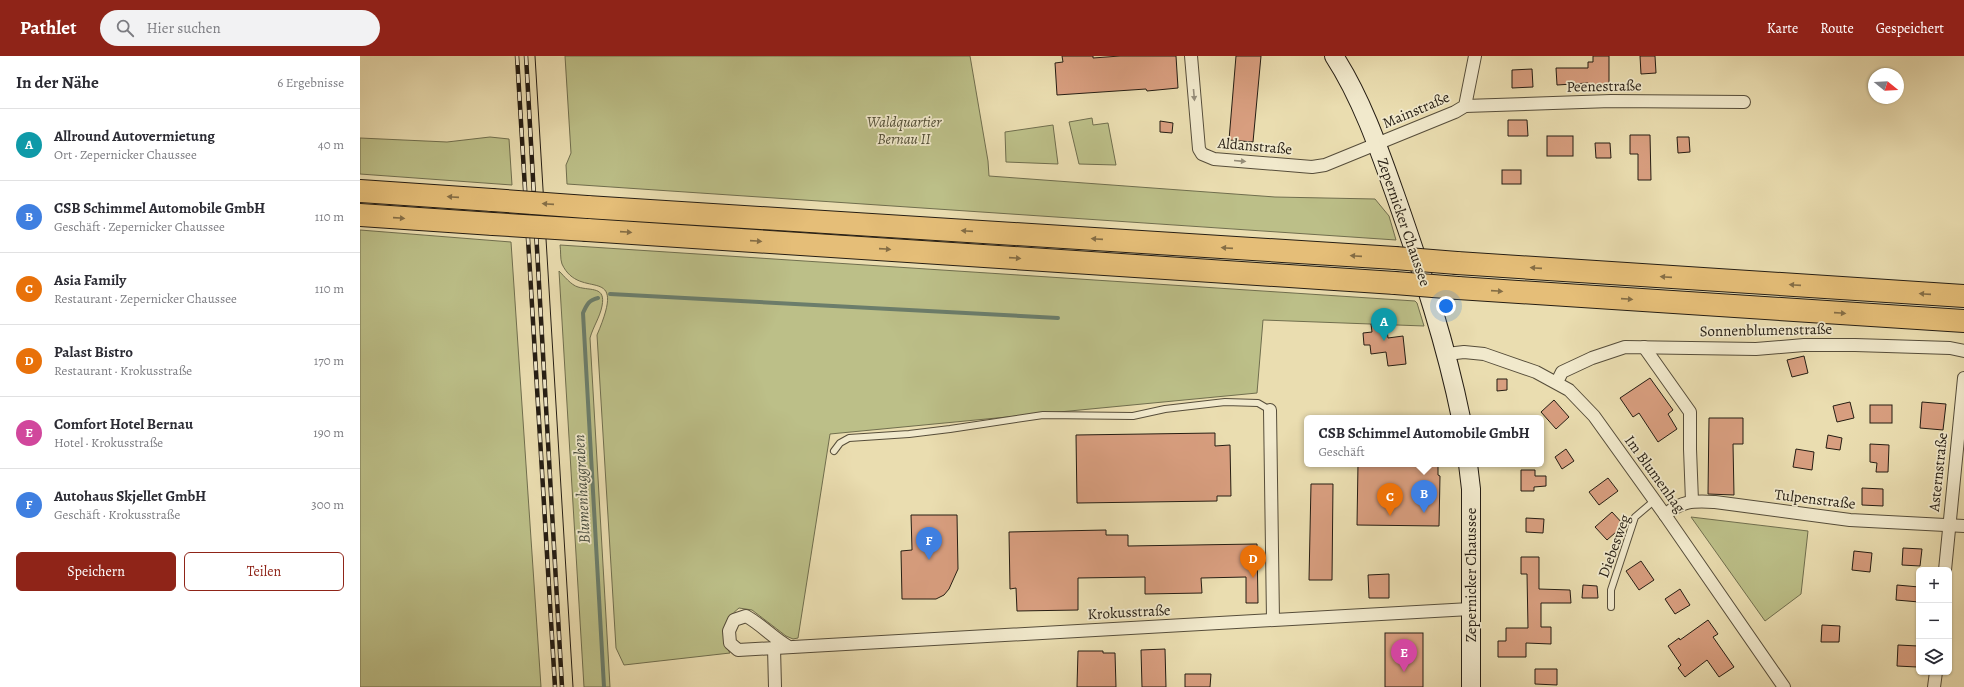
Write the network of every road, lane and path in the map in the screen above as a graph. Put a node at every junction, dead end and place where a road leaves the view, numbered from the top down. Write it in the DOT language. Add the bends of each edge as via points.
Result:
graph roads {
  1 [pos="1191,56"];
  2 [pos="1334,56"];
  3 [pos="1475,56"];
  4 [pos="1744,102"];
  5 [pos="1464,106"];
  6 [pos="1377,143"];
  7 [pos="360,191"];
  8 [pos="360,215"];
  9 [pos="1964,296"];
  10 [pos="1964,321"];
  11 [pos="1644,347"];
  12 [pos="1964,351"];
  13 [pos="1447,354"];
  14 [pos="1964,378"];
  15 [pos="1557,382"];
  16 [pos="1270,410"];
  17 [pos="1460,415"];
  18 [pos="834,451"];
  19 [pos="1468,467"];
  20 [pos="1655,500"];
  21 [pos="1692,501"];
  22 [pos="1665,514"];
  23 [pos="1949,526"];
  24 [pos="1964,526"];
  25 [pos="1945,567"];
  26 [pos="1611,607"];
  27 [pos="1470,609"];
  28 [pos="1273,619"];
  29 [pos="789,647"];
  30 [pos="774,648"];
  31 [pos="1936,675"];
  32 [pos="774,687"];
  33 [pos="1471,687"];
  34 [pos="1784,687"];
  35 [pos="1934,687"];
  1 -- 6 [label="street, Aldanstraße, one-way" via="1199,149 1208,157 1318,166"];
  2 -- 6 [label="main road, Zepernicker Chaussee"];
  3 -- 5 [label="street, Mainstraße"];
  4 -- 5 [label="street, Peenestraße" via="1611,101"];
  5 -- 6 [label="street, Mainstraße"];
  6 -- 13 [label="main road, Zepernicker Chaussee"];
  9 -- 7 [label="highway, one-way, bridge"];
  8 -- 10 [label="highway, one-way, bridge"];
  11 -- 12 [label="street, Sonnenblumenstraße" via="1756,349 1804,345 1855,345 1950,348"];
  11 -- 15 [label="street, Sonnenblumenstraße" via="1625,347 1592,358 1562,372"];
  11 -- 21 [label="street, Im Blumenhag" via="1690,412"];
  13 -- 15 [label="street, Im Blumenhag" via="1484,354"];
  13 -- 17 [label="main road, Zepernicker Chaussee"];
  14 -- 23 [label="street, Asternstraße"];
  15 -- 20 [label="street, Im Blumenhag" via="1569,390 1594,416"];
  16 -- 18 [label="lane" via="1258,403 1225,402 1165,409 1132,416 1043,415 937,431 849,438 840,443"];
  16 -- 28 [label="street"];
  19 -- 27 [label="main road, Zepernicker Chaussee" via="1471,489"];
  20 -- 22 [label="street, Im Blumenhag"];
  20 -- 26 [label="lane, Diebesweg" via="1635,517 1612,590"];
  21 -- 22 [label="street, Tulpenstraße" via="1674,507"];
  21 -- 23 [label="street, Tulpenstraße" via="1850,520"];
  22 -- 34 [label="street, Im Blumenhag"];
  23 -- 24 [label="street, Tulpenstraße"];
  23 -- 25 [label="street, Asternstraße"];
  27 -- 28 [label="street, Krokusstraße"];
  27 -- 33 [label="main road, Zepernicker Chaussee"];
  28 -- 29 [label="street, Krokusstraße"];
  29 -- 30 [label="street, Krokusstraße"];
  29 -- 30 [label="street, Krokusstraße" via="758,622 746,616 734,620 729,631 730,644 738,650"];
  30 -- 32 [label="street"];
  31 -- 35 [label="street"];
}
